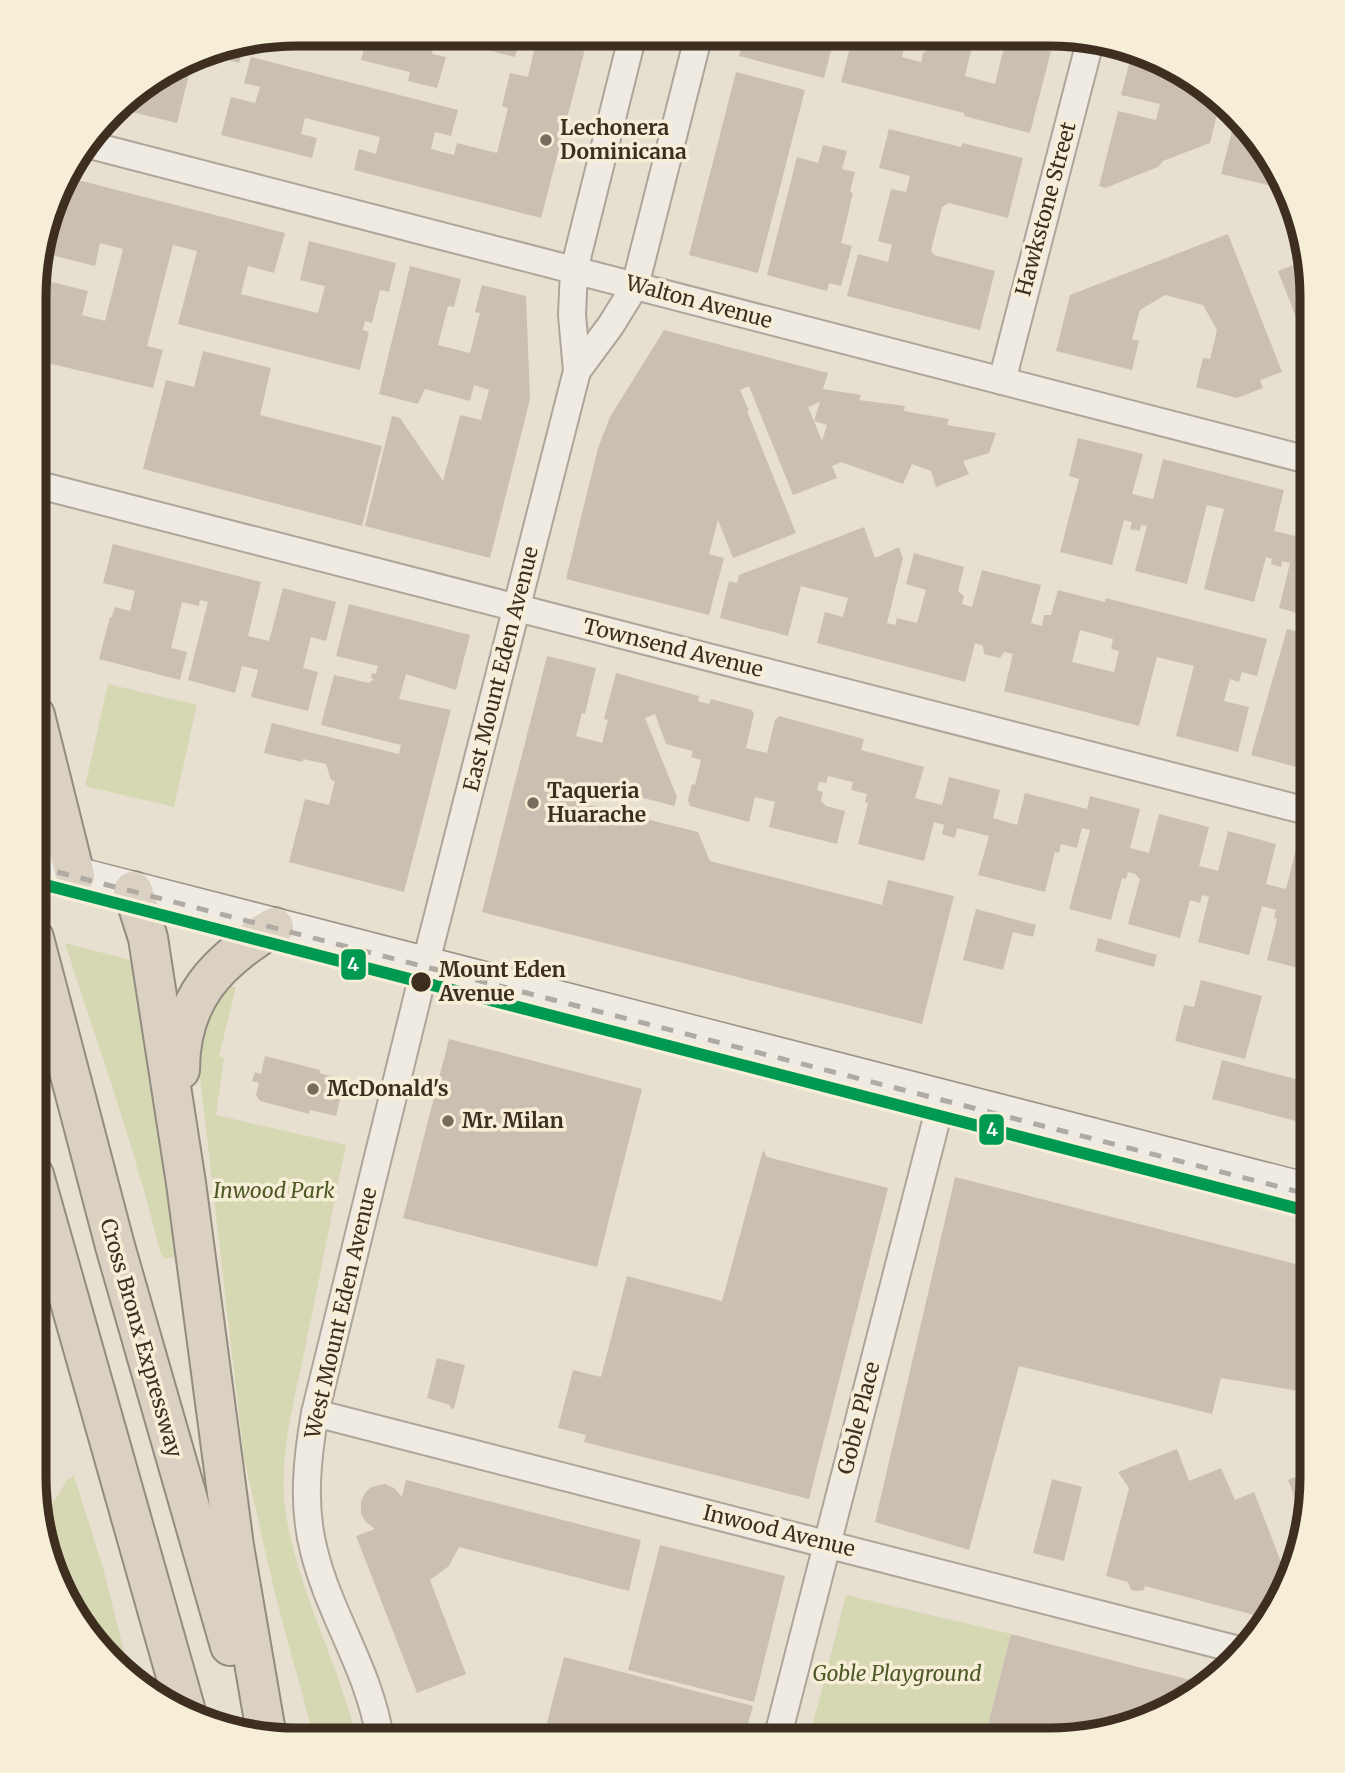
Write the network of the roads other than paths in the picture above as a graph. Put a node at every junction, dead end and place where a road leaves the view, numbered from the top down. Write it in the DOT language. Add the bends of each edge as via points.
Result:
graph roads {
  1 [pos="630,46"];
  2 [pos="696,46"];
  3 [pos="1088,49"];
  4 [pos="95,146"];
  5 [pos="574,270"];
  6 [pos="635,286"];
  7 [pos="577,372"];
  8 [pos="1002,381"];
  9 [pos="1300,458"];
  10 [pos="46,487"];
  11 [pos="517,608"];
  12 [pos="1300,809"];
  13 [pos="46,815"];
  14 [pos="52,870"];
  15 [pos="134,891"];
  16 [pos="274,927"];
  17 [pos="425,966"];
  18 [pos="46,983"];
  19 [pos="942,1098"];
  20 [pos="186,1184"];
  21 [pos="1300,1190"];
  22 [pos="46,1217"];
  23 [pos="315,1413"];
  24 [pos="827,1543"];
  25 [pos="1231,1648"];
  26 [pos="183,1701"];
  27 [pos="254,1724"];
  28 [pos="265,1725"];
  29 [pos="378,1728"];
  30 [pos="780,1728"];
  1 -- 5 [label="street, East Mount Eden Avenue"];
  2 -- 6 [label="street, East Mount Eden Avenue"];
  3 -- 8 [label="street, Hawkstone Street"];
  4 -- 5 [label="street, Walton Avenue"];
  5 -- 6 [label="street, Walton Avenue"];
  5 -- 7 [label="street, East Mount Eden Avenue"];
  6 -- 7 [label="street, East Mount Eden Avenue"];
  6 -- 8 [label="street, Walton Avenue"];
  7 -- 11 [label="street, East Mount Eden Avenue"];
  8 -- 9 [label="street, Walton Avenue"];
  10 -- 11 [label="street, Townsend Avenue"];
  11 -- 12 [label="street, Townsend Avenue"];
  11 -- 17 [label="street, East Mount Eden Avenue"];
  13 -- 14 [label="highway"];
  14 -- 15 [label="main road"];
  15 -- 16 [label="main road"];
  15 -- 20 [label="highway" via="148,938"];
  16 -- 17 [label="main road"];
  16 -- 20 [label="highway" via="216,971 189,1015 180,1063"];
  17 -- 19 [label="main road"];
  17 -- 23 [label="street, West Mount Eden Avenue"];
  18 -- 27 [label="highway, Cross Bronx Expressway" via="137,1322"];
  19 -- 21 [label="main road"];
  19 -- 24 [label="street, Goble Place"];
  20 -- 28 [label="highway" via="228,1503"];
  22 -- 26 [label="highway"];
  23 -- 24 [label="street, Inwood Avenue"];
  23 -- 29 [label="street, West Mount Eden Avenue" via="307,1466 312,1542 326,1590 366,1682"];
  24 -- 25 [label="street, Inwood Avenue"];
  24 -- 30 [label="street, Goble Place"];
}
